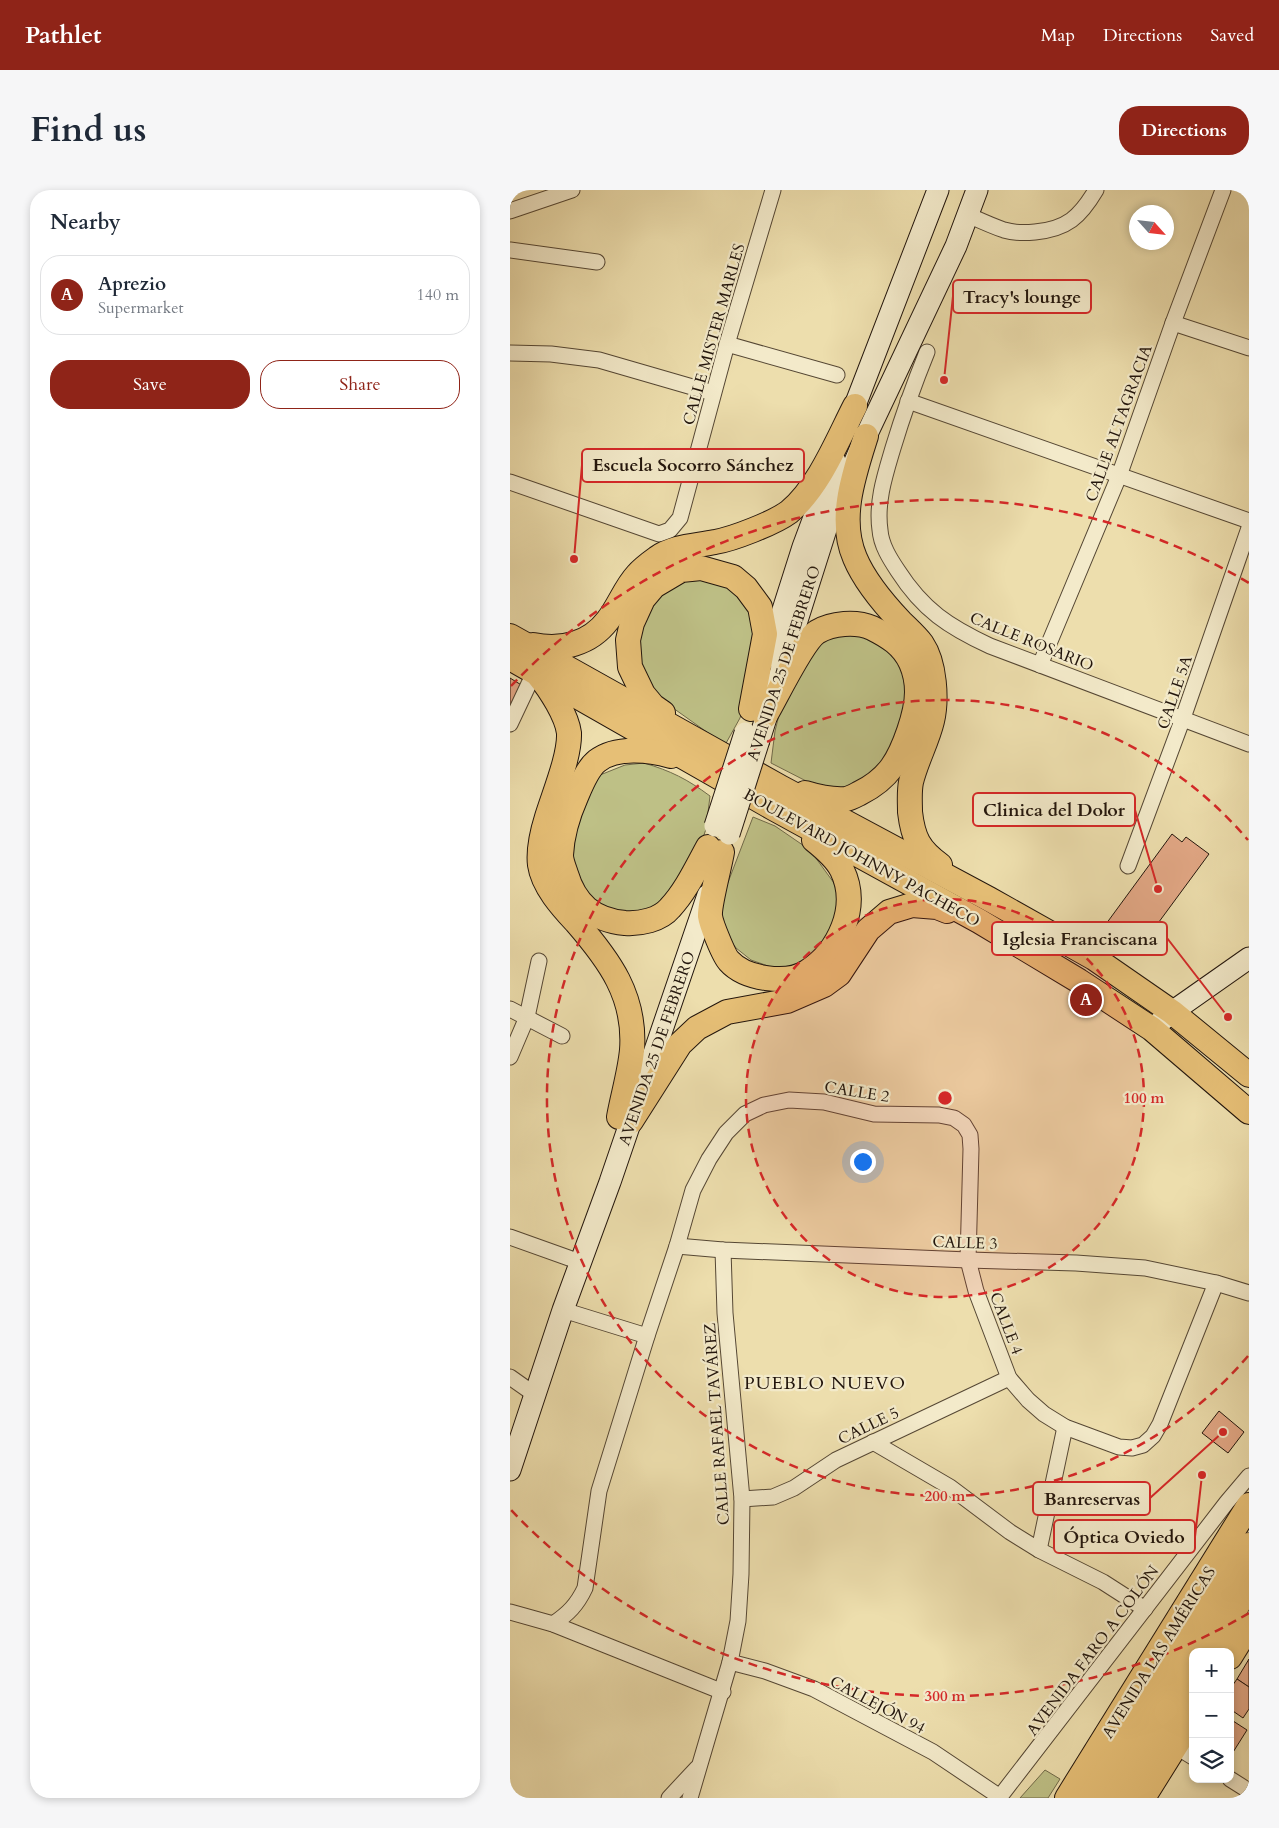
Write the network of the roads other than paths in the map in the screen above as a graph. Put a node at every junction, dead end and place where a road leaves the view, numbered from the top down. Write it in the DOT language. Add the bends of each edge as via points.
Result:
graph roads {
  1 [pos="572,190"];
  2 [pos="774,190"];
  3 [pos="938,190"];
  4 [pos="977,190"];
  5 [pos="1096,190"];
  6 [pos="1223,190"];
  7 [pos="510,210"];
  8 [pos="968,216"];
  9 [pos="510,250"];
  10 [pos="597,262"];
  11 [pos="1173,323"];
  12 [pos="726,344"];
  13 [pos="1249,348"];
  14 [pos="927,352"];
  15 [pos="510,353"];
  16 [pos="837,375"];
  17 [pos="713,393"];
  18 [pos="908,401"];
  19 [pos="855,406"];
  20 [pos="866,436"];
  21 [pos="1119,476"];
  22 [pos="510,482"];
  23 [pos="1249,522"];
  24 [pos="1249,528"];
  25 [pos="514,645"];
  26 [pos="1040,665"];
  27 [pos="535,671"];
  28 [pos="758,713"];
  29 [pos="1183,718"];
  30 [pos="510,724"];
  31 [pos="1249,744"];
  32 [pos="697,752"];
  33 [pos="776,798"];
  34 [pos="719,840"];
  35 [pos="1128,866"];
  36 [pos="989,899"];
  37 [pos="979,921"];
  38 [pos="1249,958"];
  39 [pos="539,961"];
  40 [pos="510,1009"];
  41 [pos="1172,1012"];
  42 [pos="527,1017"];
  43 [pos="1152,1029"];
  44 [pos="562,1036"];
  45 [pos="510,1057"];
  46 [pos="1249,1075"];
  47 [pos="1249,1112"];
  48 [pos="625,1118"];
  49 [pos="964,1125"];
  50 [pos="510,1237"];
  51 [pos="677,1246"];
  52 [pos="723,1250"];
  53 [pos="968,1260"];
  54 [pos="580,1262"];
  55 [pos="1216,1283"];
  56 [pos="1249,1293"];
  57 [pos="562,1310"];
  58 [pos="647,1336"];
  59 [pos="510,1377"];
  60 [pos="1009,1378"];
  61 [pos="534,1394"];
  62 [pos="1065,1427"];
  63 [pos="873,1442"];
  64 [pos="510,1470"];
  65 [pos="1249,1476"];
  66 [pos="742,1499"];
  67 [pos="1249,1505"];
  68 [pos="1248,1549"];
  69 [pos="1039,1550"];
  70 [pos="1249,1583"];
  71 [pos="1145,1609"];
  72 [pos="510,1612"];
  73 [pos="553,1624"];
  74 [pos="1249,1626"];
  75 [pos="1208,1648"];
  76 [pos="1234,1650"];
  77 [pos="730,1662"];
  78 [pos="1189,1680"];
  79 [pos="723,1692"];
  80 [pos="1189,1733"];
  81 [pos="1184,1751"];
  82 [pos="699,1765"];
  83 [pos="1234,1782"];
  84 [pos="1249,1791"];
  85 [pos="669,1798"];
  86 [pos="690,1798"];
  87 [pos="1000,1798"];
  88 [pos="1067,1798"];
  89 [pos="1092,1798"];
  90 [pos="1116,1798"];
  91 [pos="1143,1798"];
  1 -- 7 [label="street"];
  2 -- 12 [label="street, CALLE MISTER MARLES"];
  3 -- 19 [label="main road, AVENIDA 25 DE FEBRERO"];
  4 -- 8 [label="main road, AVENIDA 25 DE FEBRERO"];
  5 -- 8 [label="street" via="1075,218 1060,228 1022,233 1004,230"];
  6 -- 11 [label="street, CALLE ALTAGRACIA"];
  8 -- 20 [label="main road, AVENIDA 25 DE FEBRERO"];
  9 -- 10 [label="street"];
  11 -- 13 [label="street"];
  11 -- 21 [label="street, CALLE ALTAGRACIA"];
  12 -- 16 [label="street"];
  12 -- 17 [label="street, CALLE MISTER MARLES"];
  14 -- 18 [label="street, CALLE ROSARIO"];
  15 -- 17 [label="street" via="599,360"];
  17 -- 22 [label="street, CALLE MISTER MARLES" via="680,518 670,530 659,534"];
  18 -- 21 [label="street"];
  18 -- 26 [label="street, CALLE ROSARIO" via="883,480 879,507 880,532 888,557 908,587 932,613 990,646"];
  19 -- 25 [label="main road" via="812,487 774,522 718,542 671,550 658,557 636,575 607,621 586,640 571,646"];
  19 -- 28 [label="main road, AVENIDA 25 DE FEBRERO" via="803,547"];
  20 -- 28 [label="main road, AVENIDA 25 DE FEBRERO" via="827,526"];
  20 -- 36 [label="main road" via="848,509 855,558 879,598 923,645 934,673 932,722 909,795 912,830 930,858"];
  21 -- 23 [label="street"];
  21 -- 26 [label="street, CALLE ALTAGRACIA"];
  24 -- 29 [label="street, CALLE 5A"];
  25 -- 27 [label="main road, BOULEVARD JOHNNY PACHECO"];
  25 -- 32 [label="main road, BOULEVARD JOHNNY PACHECO"];
  26 -- 29 [label="street, CALLE ROSARIO"];
  27 -- 30 [label="street"];
  27 -- 32 [label="main road, BOULEVARD JOHNNY PACHECO"];
  27 -- 48 [label="main road" via="550,689 569,732 566,756 543,830 540,867 554,898 601,951 622,985 630,1020 632,1049"];
  28 -- 32 [label="main road" via="765,634 760,607 746,588 733,577 701,568 681,570 654,586 643,599 632,623 628,640 630,667 643,694"];
  28 -- 33 [label="main road" via="816,633 831,626 866,626 893,639 910,661 916,678 913,716 900,754 872,788 848,799"];
  28 -- 34 [label="main road, AVENIDA 25 DE FEBRERO, bridge"];
  29 -- 31 [label="street, CALLE ROSARIO"];
  29 -- 35 [label="street, CALLE 5A"];
  32 -- 33 [label="main road, BOULEVARD JOHNNY PACHECO"];
  32 -- 34 [label="main road" via="638,750 613,754 597,761 585,778 568,817 561,857 568,882 582,906 610,922 635,924 656,919 670,910"];
  33 -- 34 [label="main road" via="834,859 847,886 845,924 830,953 806,974 778,980 751,976 729,961 710,914"];
  33 -- 36 [label="main road, BOULEVARD JOHNNY PACHECO"];
  33 -- 37 [label="main road, BOULEVARD JOHNNY PACHECO"];
  34 -- 48 [label="main road, AVENIDA 25 DE FEBRERO"];
  36 -- 41 [label="main road, BOULEVARD JOHNNY PACHECO" via="1094,958"];
  37 -- 43 [label="main road, BOULEVARD JOHNNY PACHECO" via="1079,980"];
  37 -- 48 [label="main road" via="936,907 912,905 889,912 868,930 839,974 824,985 787,1001 727,1012 697,1028 680,1044"];
  38 -- 41 [label="main road"];
  39 -- 42 [label="street"];
  40 -- 42 [label="street"];
  41 -- 43 [label="main road"];
  41 -- 46 [label="main road, BOULEVARD JOHNNY PACHECO"];
  42 -- 44 [label="street"];
  42 -- 45 [label="street"];
  43 -- 47 [label="main road, BOULEVARD JOHNNY PACHECO"];
  48 -- 54 [label="main road, AVENIDA 25 DE FEBRERO" via="598,1179"];
  49 -- 51 [label="street, CALLE 2" via="954,1118 939,1115 874,1114 815,1101 789,1100 764,1105 745,1114 726,1133 709,1158 693,1190"];
  49 -- 53 [label="street, CALLE 4" via="970,1135 971,1149"];
  50 -- 54 [label="street"];
  51 -- 52 [label="street, CALLE 3"];
  51 -- 58 [label="street"];
  52 -- 53 [label="street, CALLE 3"];
  52 -- 66 [label="street, CALLE RAFAEL TAVÁREZ" via="725,1313"];
  53 -- 55 [label="street, CALLE 3" via="1145,1268"];
  53 -- 60 [label="street, CALLE 4" via="976,1291"];
  54 -- 57 [label="main road, AVENIDA 25 DE FEBRERO"];
  55 -- 56 [label="street, CALLE 3"];
  55 -- 62 [label="street, CALLE 4" via="1160,1424 1143,1445 1119,1447"];
  57 -- 58 [label="street"];
  57 -- 61 [label="main road, AVENIDA 25 DE FEBRERO"];
  58 -- 73 [label="street" via="599,1491 585,1588 579,1602"];
  59 -- 61 [label="street"];
  60 -- 62 [label="street, CALLE 4" via="1039,1410"];
  60 -- 63 [label="street, CALLE 5"];
  61 -- 64 [label="main road, AVENIDA 25 DE FEBRERO"];
  62 -- 69 [label="street"];
  63 -- 66 [label="street, CALLE 5" via="836,1460 794,1488 773,1497"];
  63 -- 69 [label="street" via="950,1488"];
  65 -- 71 [label="street, AVENIDA FARO A COLÓN"];
  66 -- 77 [label="street, CALLE RAFAEL TAVÁREZ" via="738,1621"];
  67 -- 88 [label="main road, AVENIDA LAS AMÉRICAS"];
  68 -- 89 [label="highway"];
  69 -- 71 [label="street" via="1103,1582"];
  70 -- 75 [label="highway"];
  71 -- 87 [label="street, AVENIDA FARO A COLÓN"];
  72 -- 73 [label="street"];
  73 -- 79 [label="street"];
  74 -- 76 [label="main road"];
  77 -- 79 [label="street, CALLE RAFAEL TAVÁREZ"];
  77 -- 87 [label="street, CALLEJÓN 94" via="814,1689 933,1752"];
  78 -- 90 [label="highway"];
  79 -- 82 [label="street, CALLE RAFAEL TAVÁREZ"];
  80 -- 81 [label="main road"];
  81 -- 91 [label="main road"];
  82 -- 85 [label="street"];
  82 -- 86 [label="street, CALLE RAFAEL TAVÁREZ"];
  83 -- 84 [label="street"];
}
